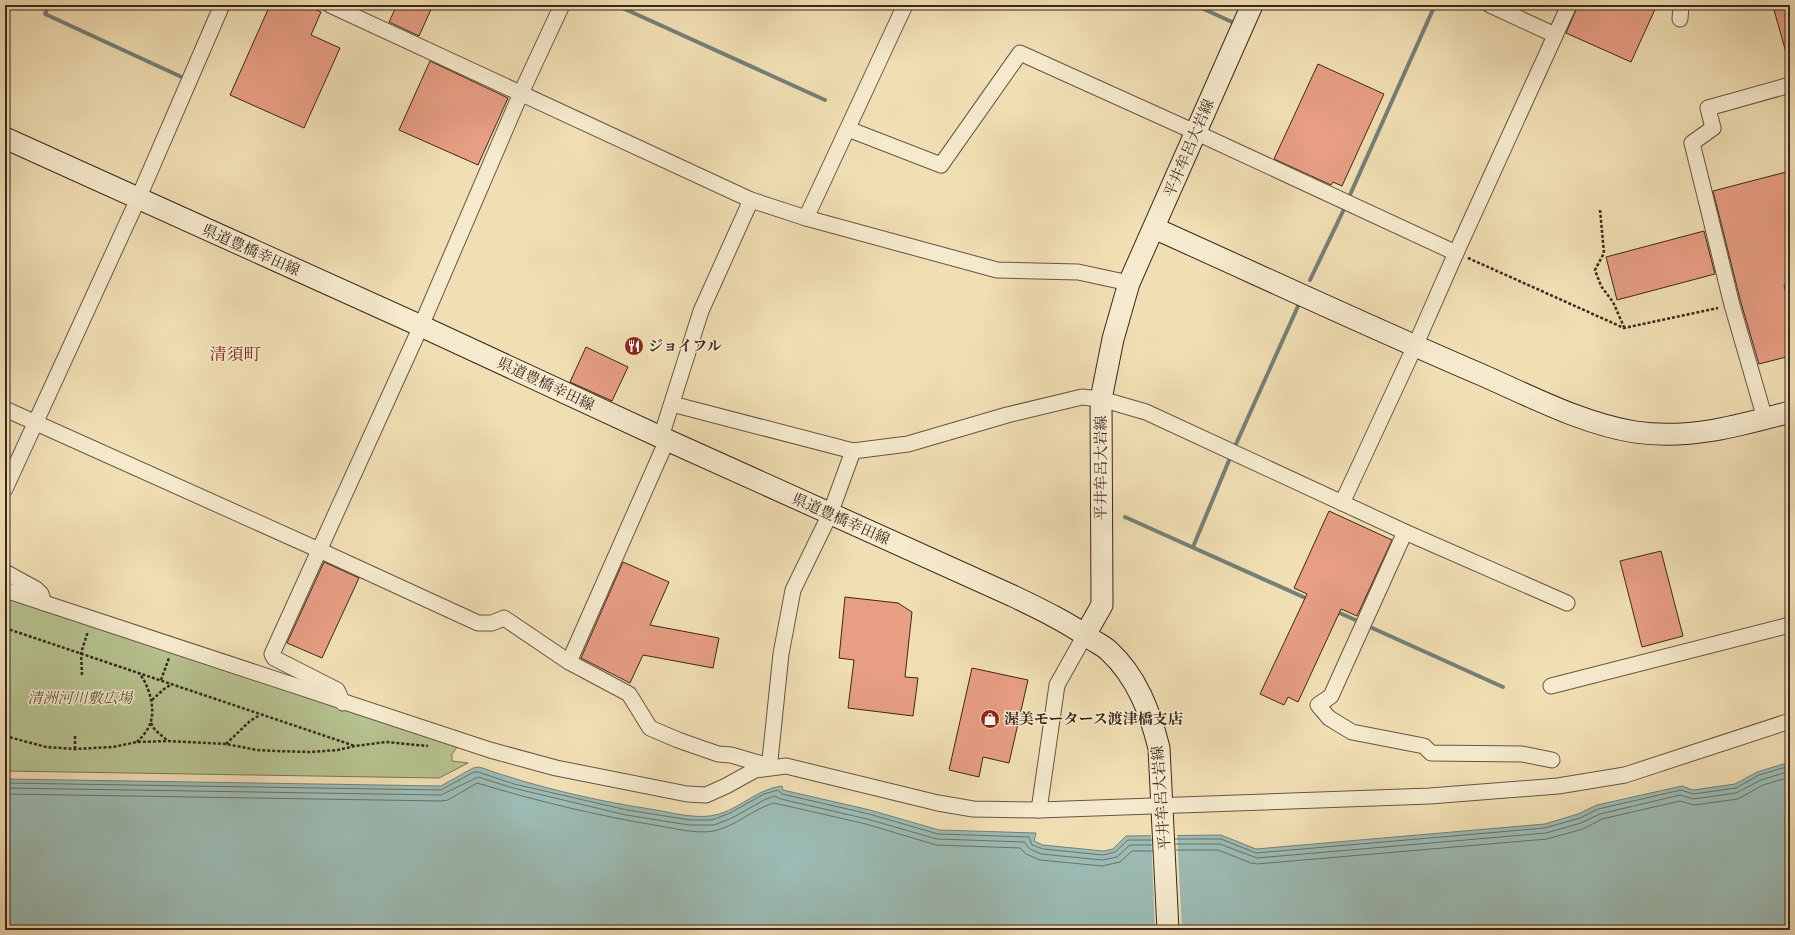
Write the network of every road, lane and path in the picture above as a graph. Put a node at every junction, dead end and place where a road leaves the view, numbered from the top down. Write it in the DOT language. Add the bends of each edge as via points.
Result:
graph roads {
  1 [pos="222,5"];
  2 [pos="330,5"];
  3 [pos="562,5"];
  4 [pos="905,5"];
  5 [pos="1252,5"];
  6 [pos="1490,5"];
  7 [pos="1569,5"];
  8 [pos="1555,35"];
  9 [pos="1790,85"];
  10 [pos="522,93"];
  11 [pos="848,129"];
  12 [pos="1195,132"];
  13 [pos="5,138"];
  14 [pos="138,199"];
  15 [pos="751,200"];
  16 [pos="1600,210"];
  17 [pos="806,218"];
  18 [pos="1154,228"];
  19 [pos="1456,252"];
  20 [pos="1129,283"];
  21 [pos="1732,305"];
  22 [pos="421,326"];
  23 [pos="1624,328"];
  24 [pos="1415,346"];
  25 [pos="1101,399"];
  26 [pos="672,404"];
  27 [pos="5,409"];
  28 [pos="1790,412"];
  29 [pos="1765,419"];
  30 [pos="36,423"];
  31 [pos="664,439"];
  32 [pos="853,451"];
  33 [pos="5,489"];
  34 [pos="1342,503"];
  35 [pos="830,514"];
  36 [pos="1405,532"];
  37 [pos="319,550"];
  38 [pos="5,572"];
  39 [pos="5,590"];
  40 [pos="44,603"];
  41 [pos="1567,603"];
  42 [pos="92,619"];
  43 [pos="1790,626"];
  44 [pos="5,628"];
  45 [pos="1086,635"];
  46 [pos="172,646"];
  47 [pos="81,653"];
  48 [pos="569,662"];
  49 [pos="138,672"];
  50 [pos="82,675"];
  51 [pos="161,680"];
  52 [pos="172,684"];
  53 [pos="1551,686"];
  54 [pos="152,700"];
  55 [pos="343,702"];
  56 [pos="261,715"];
  57 [pos="1789,721"];
  58 [pos="151,723"];
  59 [pos="5,736"];
  60 [pos="75,736"];
  61 [pos="168,741"];
  62 [pos="137,742"];
  63 [pos="226,744"];
  64 [pos="355,746"];
  65 [pos="434,747"];
  66 [pos="75,749"];
  67 [pos="1552,760"];
  68 [pos="772,767"];
  69 [pos="1163,807"];
  70 [pos="1039,810"];
  71 [pos="1168,930"];
  1 -- 14 [label="street"];
  2 -- 10 [label="street"];
  3 -- 10 [label="street"];
  4 -- 11 [label="street"];
  5 -- 12 [label="main road, 平井牟呂大岩線"];
  6 -- 8 [label="street"];
  7 -- 8 [label="street"];
  8 -- 19 [label="street"];
  9 -- 21 [label="street" via="1708,108 1713,128 1692,143"];
  10 -- 15 [label="street"];
  10 -- 22 [label="street"];
  11 -- 12 [label="street" via="941,165 1020,53"];
  11 -- 17 [label="street"];
  12 -- 18 [label="main road, 平井牟呂大岩線"];
  12 -- 19 [label="street"];
  13 -- 14 [label="main road, 県道豊橋幸田線"];
  14 -- 22 [label="main road, 県道豊橋幸田線"];
  14 -- 30 [label="street"];
  15 -- 17 [label="street"];
  15 -- 26 [label="street" via="701,311"];
  16 -- 23 [label="path" via="1604,253 1595,270"];
  17 -- 20 [label="street" via="997,270 1078,272"];
  18 -- 20 [label="main road, 平井牟呂大岩線"];
  18 -- 24 [label="main road"];
  19 -- 23 [label="path"];
  19 -- 24 [label="street"];
  20 -- 25 [label="main road, 平井牟呂大岩線" via="1112,338"];
  21 -- 23 [label="path"];
  21 -- 29 [label="street"];
  22 -- 31 [label="main road, 県道豊橋幸田線"];
  22 -- 37 [label="street"];
  24 -- 29 [label="main road" via="1607,427 1642,433 1688,434 1721,430"];
  24 -- 34 [label="street"];
  25 -- 32 [label="street" via="1082,397 1007,415 908,444"];
  25 -- 34 [label="street" via="1146,412"];
  25 -- 45 [label="main road, 平井牟呂大岩線" via="1102,605"];
  26 -- 31 [label="street"];
  26 -- 32 [label="street"];
  27 -- 30 [label="street"];
  28 -- 29 [label="main road"];
  30 -- 33 [label="street"];
  30 -- 37 [label="street"];
  31 -- 35 [label="main road, 県道豊橋幸田線"];
  31 -- 48 [label="street"];
  32 -- 35 [label="street"];
  34 -- 36 [label="street"];
  35 -- 45 [label="main road, 県道豊橋幸田線" via="1013,596"];
  35 -- 68 [label="street" via="793,590 781,654 770,760"];
  36 -- 41 [label="street"];
  36 -- 67 [label="street" via="1331,696 1318,705 1329,718 1352,732 1424,746 1431,753 1522,754"];
  37 -- 48 [label="street" via="478,623 492,623 504,618"];
  37 -- 55 [label="street" via="272,654 274,658 337,690"];
  38 -- 40 [label="street" via="36,589"];
  39 -- 40 [label="street"];
  40 -- 42 [label="street"];
  42 -- 46 [label="street"];
  42 -- 47 [label="path"];
  43 -- 53 [label="street"];
  44 -- 47 [label="path"];
  45 -- 69 [label="main road, 平井牟呂大岩線" via="1108,650 1122,666 1145,703 1159,748"];
  45 -- 70 [label="street" via="1057,685"];
  46 -- 51 [label="path"];
  46 -- 55 [label="street"];
  47 -- 49 [label="path"];
  47 -- 50 [label="path"];
  48 -- 68 [label="street" via="629,694 650,728 718,754 731,755"];
  49 -- 51 [label="path"];
  49 -- 54 [label="path"];
  51 -- 52 [label="path"];
  52 -- 54 [label="path"];
  52 -- 56 [label="path"];
  54 -- 58 [label="path"];
  55 -- 68 [label="street" via="490,750 548,766 671,792 706,795 755,770"];
  56 -- 63 [label="path" via="250,721"];
  56 -- 64 [label="path"];
  57 -- 69 [label="street" via="1625,774 1558,786 1430,796"];
  58 -- 61 [label="path"];
  58 -- 62 [label="path"];
  59 -- 66 [label="path" via="46,748"];
  60 -- 66 [label="path"];
  61 -- 62 [label="path"];
  61 -- 63 [label="path"];
  62 -- 66 [label="path" via="113,748"];
  63 -- 64 [label="path" via="280,752 338,750"];
  64 -- 65 [label="path" via="397,742"];
  68 -- 70 [label="street" via="801,769 938,803 973,809"];
  69 -- 70 [label="street"];
  69 -- 71 [label="main road, 平井牟呂大岩線"];
}
